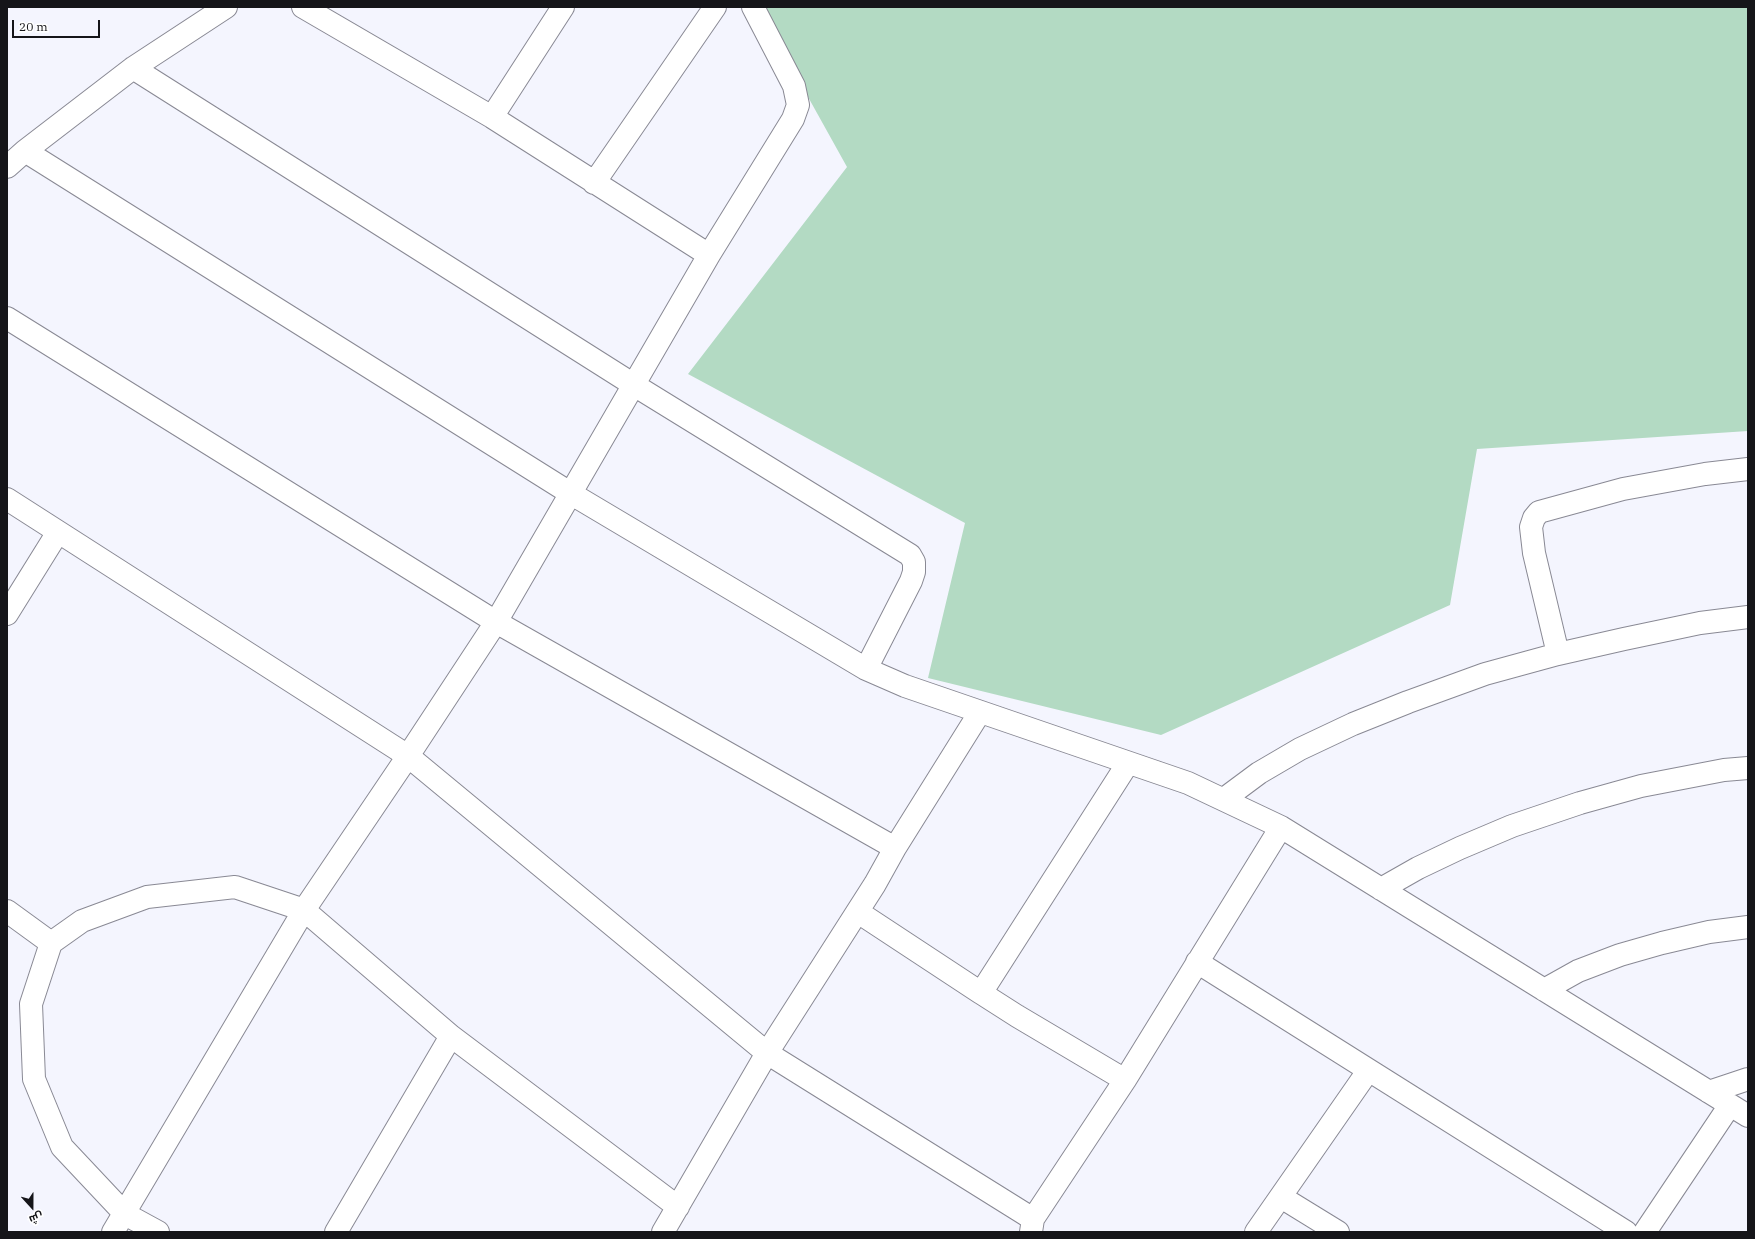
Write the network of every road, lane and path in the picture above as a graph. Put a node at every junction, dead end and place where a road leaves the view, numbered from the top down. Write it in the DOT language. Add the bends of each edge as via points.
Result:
graph roads {
  1 [pos="226,7"];
  2 [pos="303,7"];
  3 [pos="563,7"];
  4 [pos="715,7"];
  5 [pos="753,7"];
  6 [pos="133,68"];
  7 [pos="492,117"];
  8 [pos="26,151"];
  9 [pos="7,167"];
  10 [pos="594,183"];
  11 [pos="709,255"];
  12 [pos="7,318"];
  13 [pos="634,384"];
  14 [pos="1748,469"];
  15 [pos="570,494"];
  16 [pos="7,499"];
  17 [pos="58,532"];
  18 [pos="7,614"];
  19 [pos="1748,617"];
  20 [pos="496,622"];
  21 [pos="1558,654"];
  22 [pos="866,669"];
  23 [pos="980,712"];
  24 [pos="408,756"];
  25 [pos="1128,763"];
  26 [pos="1748,768"];
  27 [pos="1224,799"];
  28 [pos="1282,827"];
  29 [pos="895,848"];
  30 [pos="1381,889"];
  31 [pos="304,910"];
  32 [pos="7,911"];
  33 [pos="858,912"];
  34 [pos="1748,927"];
  35 [pos="51,943"];
  36 [pos="1197,962"];
  37 [pos="1544,990"];
  38 [pos="981,993"];
  39 [pos="451,1036"];
  40 [pos="767,1053"];
  41 [pos="1368,1071"];
  42 [pos="1748,1079"];
  43 [pos="1125,1080"];
  44 [pos="1709,1092"];
  45 [pos="1730,1105"];
  46 [pos="1748,1116"];
  47 [pos="1281,1197"];
  48 [pos="678,1207"];
  49 [pos="125,1214"];
  50 [pos="1032,1226"];
  51 [pos="113,1232"];
  52 [pos="158,1232"];
  53 [pos="336,1232"];
  54 [pos="663,1232"];
  55 [pos="1256,1232"];
  56 [pos="1338,1232"];
  57 [pos="1626,1232"];
  58 [pos="1645,1232"];
  1 -- 6 [label="street"];
  2 -- 7 [label="street"];
  3 -- 7 [label="street"];
  4 -- 10 [label="street"];
  5 -- 11 [label="street" via="788,72 798,105 793,119"];
  6 -- 8 [label="street"];
  6 -- 13 [label="street"];
  7 -- 10 [label="street"];
  8 -- 9 [label="street"];
  8 -- 15 [label="street"];
  10 -- 11 [label="street"];
  11 -- 13 [label="street"];
  12 -- 20 [label="street"];
  13 -- 15 [label="street"];
  13 -- 22 [label="street" via="910,555 914,562 911,581"];
  14 -- 21 [label="street" via="1623,489 1539,512 1531,527 1534,553"];
  15 -- 20 [label="street"];
  15 -- 22 [label="street"];
  16 -- 17 [label="street"];
  17 -- 18 [label="street"];
  17 -- 24 [label="street"];
  19 -- 21 [label="street" via="1700,623"];
  20 -- 24 [label="street"];
  20 -- 29 [label="street"];
  21 -- 27 [label="street" via="1485,674 1353,724 1300,749 1259,773"];
  22 -- 23 [label="street" via="904,686"];
  23 -- 25 [label="street"];
  23 -- 29 [label="street"];
  24 -- 31 [label="street"];
  24 -- 40 [label="street"];
  25 -- 27 [label="street" via="1188,783"];
  25 -- 38 [label="street"];
  26 -- 30 [label="street" via="1724,770 1641,786 1580,803 1512,826 1460,848"];
  27 -- 28 [label="street"];
  28 -- 30 [label="street"];
  28 -- 36 [label="street"];
  29 -- 33 [label="street"];
  30 -- 37 [label="street"];
  31 -- 35 [label="street" via="236,887 147,897 82,921"];
  31 -- 39 [label="street"];
  31 -- 49 [label="street"];
  32 -- 35 [label="street"];
  33 -- 38 [label="street"];
  33 -- 40 [label="street"];
  34 -- 37 [label="street" via="1709,932 1620,955 1578,971"];
  35 -- 49 [label="street" via="31,1004 34,1079 62,1147"];
  36 -- 41 [label="street"];
  36 -- 43 [label="street"];
  37 -- 44 [label="street"];
  38 -- 43 [label="street"];
  39 -- 48 [label="street"];
  39 -- 53 [label="street"];
  40 -- 48 [label="street"];
  40 -- 50 [label="street"];
  41 -- 47 [label="street"];
  41 -- 57 [label="street"];
  42 -- 44 [label="street"];
  43 -- 50 [label="street"];
  44 -- 45 [label="street"];
  45 -- 46 [label="street"];
  45 -- 58 [label="street"];
  47 -- 55 [label="street"];
  47 -- 56 [label="street"];
  48 -- 54 [label="street"];
  49 -- 51 [label="street"];
  49 -- 52 [label="street"];
}
